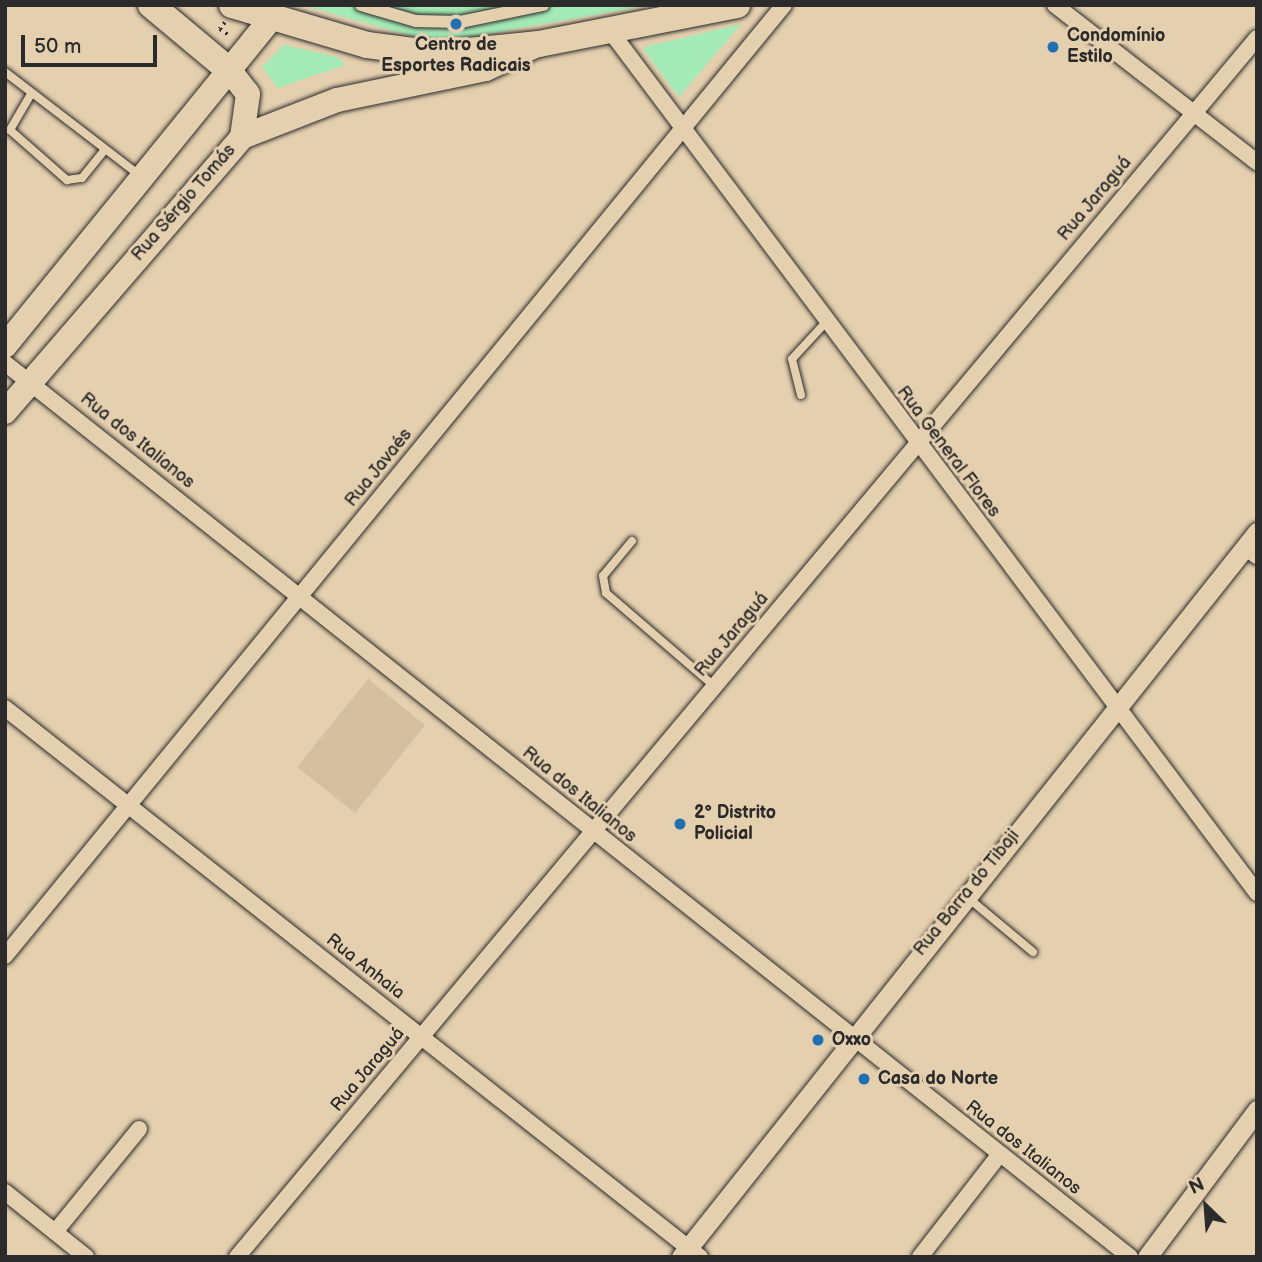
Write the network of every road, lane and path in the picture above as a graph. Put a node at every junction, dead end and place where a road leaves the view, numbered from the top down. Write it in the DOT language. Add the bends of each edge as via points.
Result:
graph roads {
  1 [pos="151,5"];
  2 [pos="232,5"];
  3 [pos="361,5"];
  4 [pos="544,5"];
  5 [pos="737,5"];
  6 [pos="784,5"];
  7 [pos="1055,5"];
  8 [pos="271,19"];
  9 [pos="611,32"];
  10 [pos="1257,37"];
  11 [pos="539,44"];
  12 [pos="230,71"];
  13 [pos="5,72"];
  14 [pos="31,94"];
  15 [pos="1192,113"];
  16 [pos="680,130"];
  17 [pos="242,137"];
  18 [pos="103,152"];
  19 [pos="1257,162"];
  20 [pos="144,178"];
  21 [pos="826,322"];
  22 [pos="5,346"];
  23 [pos="5,362"];
  24 [pos="30,382"];
  25 [pos="801,396"];
  26 [pos="5,412"];
  27 [pos="919,444"];
  28 [pos="632,541"];
  29 [pos="1253,545"];
  30 [pos="300,595"];
  31 [pos="715,686"];
  32 [pos="1117,706"];
  33 [pos="5,708"];
  34 [pos="127,806"];
  35 [pos="595,832"];
  36 [pos="1257,893"];
  37 [pos="965,895"];
  38 [pos="1033,952"];
  39 [pos="5,956"];
  40 [pos="422,1036"];
  41 [pos="853,1036"];
  42 [pos="1257,1110"];
  43 [pos="139,1129"];
  44 [pos="999,1155"];
  45 [pos="5,1192"];
  46 [pos="55,1232"];
  47 [pos="690,1254"];
  48 [pos="86,1257"];
  49 [pos="237,1257"];
  50 [pos="920,1257"];
  51 [pos="1130,1257"];
  52 [pos="1147,1257"];
  1 -- 12 [label="highway"];
  2 -- 8 [label="highway"];
  3 -- 4 [label="street" via="415,21 460,22"];
  5 -- 9 [label="highway"];
  6 -- 16 [label="street, Rua Javaés"];
  7 -- 15 [label="street"];
  8 -- 11 [label="highway" via="406,52"];
  8 -- 12 [label="main road"];
  9 -- 11 [label="highway"];
  9 -- 16 [label="street, Rua General Flores"];
  10 -- 15 [label="street, Rua Jaraguá"];
  11 -- 17 [label="main road, Rua Sérgio Tomás" via="486,69 337,100"];
  12 -- 17 [label="main road" via="248,94"];
  12 -- 20 [label="main road"];
  13 -- 14 [label="lane"];
  14 -- 18 [label="lane"];
  14 -- 18 [label="lane" via="10,130 67,180 82,178"];
  15 -- 19 [label="street"];
  15 -- 27 [label="street, Rua Jaraguá"];
  16 -- 21 [label="street, Rua General Flores"];
  16 -- 30 [label="street, Rua Javaés"];
  17 -- 24 [label="main road, Rua Sérgio Tomás"];
  18 -- 20 [label="lane"];
  20 -- 22 [label="main road"];
  21 -- 25 [label="lane" via="792,359"];
  21 -- 27 [label="street, Rua General Flores"];
  23 -- 24 [label="street, Rua dos Italianos"];
  24 -- 26 [label="main road, Rua Sérgio Tomás"];
  24 -- 30 [label="street, Rua dos Italianos"];
  27 -- 31 [label="street, Rua Jaraguá"];
  27 -- 32 [label="street, Rua General Flores"];
  28 -- 31 [label="lane" via="603,576 606,593"];
  29 -- 32 [label="street, Rua Barra do Tibaji"];
  30 -- 34 [label="street, Rua Javaés"];
  30 -- 35 [label="street, Rua dos Italianos"];
  31 -- 35 [label="street, Rua Jaraguá"];
  32 -- 36 [label="street, Rua General Flores"];
  32 -- 37 [label="street, Rua Barra do Tibaji"];
  33 -- 34 [label="street, Rua Anhaia"];
  34 -- 39 [label="street, Rua Javaés"];
  34 -- 40 [label="street, Rua Anhaia"];
  35 -- 40 [label="street, Rua Jaraguá"];
  35 -- 41 [label="street, Rua dos Italianos"];
  37 -- 38 [label="lane"];
  37 -- 41 [label="street, Rua Barra do Tibaji"];
  40 -- 47 [label="street, Rua Anhaia"];
  40 -- 49 [label="street, Rua Jaraguá"];
  41 -- 44 [label="street, Rua dos Italianos"];
  41 -- 47 [label="street, Rua Barra do Tibaji"];
  42 -- 52 [label="street"];
  43 -- 46 [label="street"];
  44 -- 50 [label="street"];
  44 -- 51 [label="street, Rua dos Italianos"];
  45 -- 46 [label="street"];
  46 -- 48 [label="street"];
}
